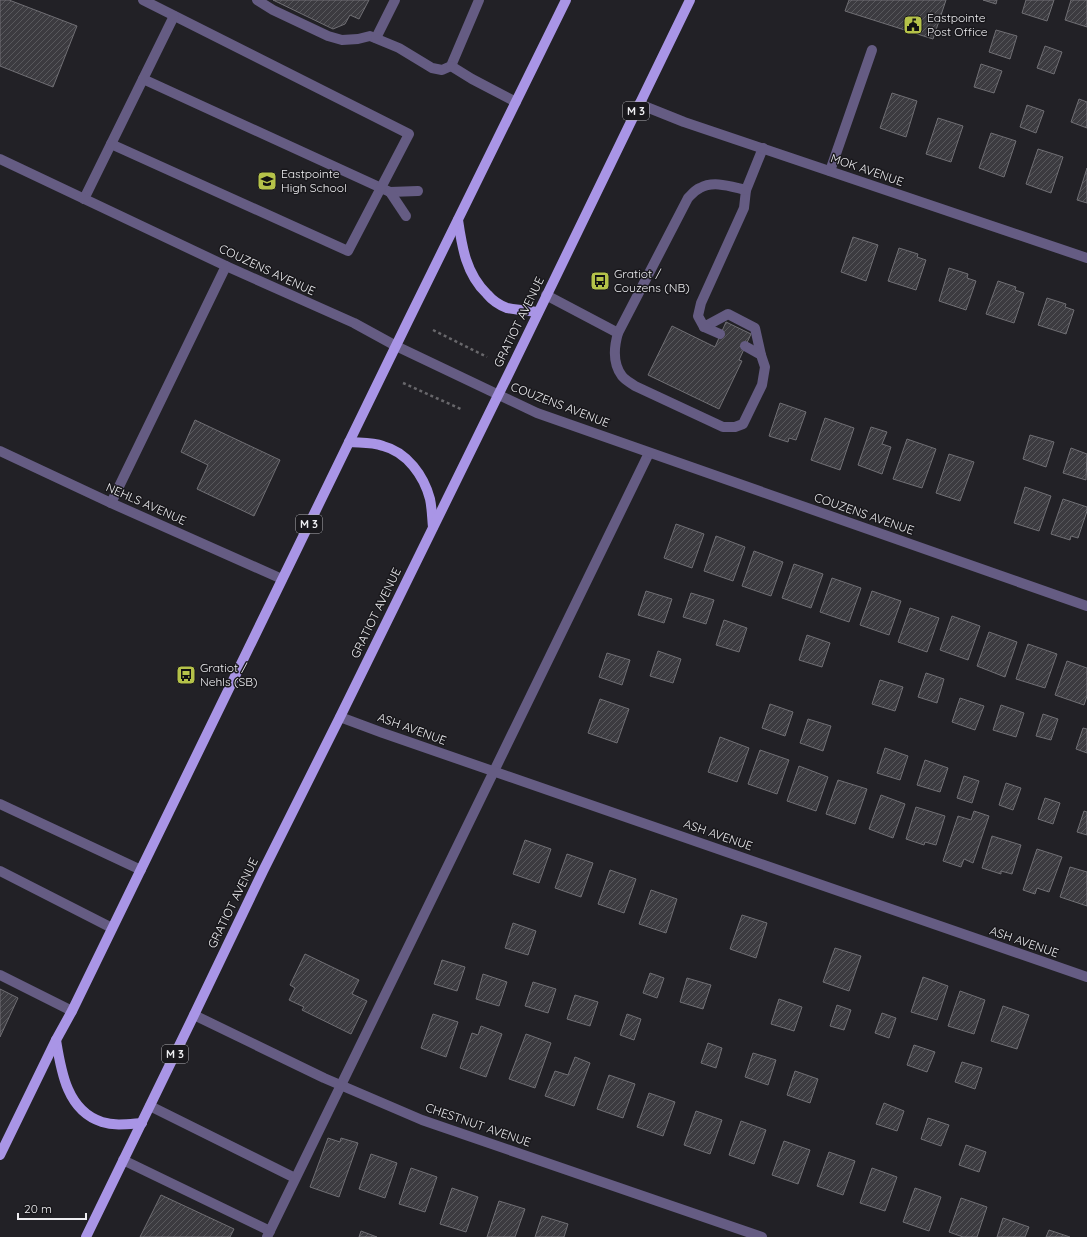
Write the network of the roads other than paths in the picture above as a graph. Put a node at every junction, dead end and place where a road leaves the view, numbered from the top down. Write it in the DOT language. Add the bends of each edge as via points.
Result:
graph roads {
  1 [pos="143,0"];
  2 [pos="257,0"];
  3 [pos="395,0"];
  4 [pos="479,0"];
  5 [pos="566,0"];
  6 [pos="690,0"];
  7 [pos="174,16"];
  8 [pos="376,38"];
  9 [pos="872,50"];
  10 [pos="451,66"];
  11 [pos="143,79"];
  12 [pos="516,102"];
  13 [pos="639,104"];
  14 [pos="111,144"];
  15 [pos="763,148"];
  16 [pos="0,159"];
  17 [pos="830,171"];
  18 [pos="385,190"];
  19 [pos="746,190"];
  20 [pos="418,192"];
  21 [pos="84,199"];
  22 [pos="406,216"];
  23 [pos="458,220"];
  24 [pos="1087,258"];
  25 [pos="226,266"];
  26 [pos="546,295"];
  27 [pos="538,312"];
  28 [pos="704,327"];
  29 [pos="618,333"];
  30 [pos="720,334"];
  31 [pos="396,346"];
  32 [pos="745,346"];
  33 [pos="762,355"];
  34 [pos="498,395"];
  35 [pos="349,442"];
  36 [pos="0,451"];
  37 [pos="649,453"];
  38 [pos="111,503"];
  39 [pos="433,527"];
  40 [pos="282,579"];
  41 [pos="1087,606"];
  42 [pos="340,717"];
  43 [pos="494,772"];
  44 [pos="0,804"];
  45 [pos="141,870"];
  46 [pos="0,871"];
  47 [pos="112,928"];
  48 [pos="0,975"];
  49 [pos="1087,978"];
  50 [pos="72,1011"];
  51 [pos="194,1015"];
  52 [pos="56,1040"];
  53 [pos="340,1084"];
  54 [pos="150,1106"];
  55 [pos="142,1123"];
  56 [pos="0,1155"];
  57 [pos="123,1160"];
  58 [pos="296,1178"];
  59 [pos="268,1234"];
  60 [pos="86,1237"];
  61 [pos="762,1237"];
  1 -- 7 [label="street"];
  2 -- 8 [label="street" via="328,36 342,40 370,36"];
  3 -- 8 [label="street"];
  4 -- 10 [label="street"];
  5 -- 12 [label="main road, M 3"];
  6 -- 13 [label="main road, GRATIOT AVENUE / M 3"];
  7 -- 11 [label="street"];
  7 -- 18 [label="street" via="409,134"];
  8 -- 10 [label="street" via="399,48 432,68 442,70"];
  9 -- 17 [label="street"];
  10 -- 12 [label="street"];
  11 -- 14 [label="street"];
  11 -- 18 [label="street"];
  12 -- 23 [label="main road, M 3"];
  13 -- 15 [label="street, MOK AVENUE"];
  13 -- 26 [label="main road, GRATIOT AVENUE / M 3"];
  14 -- 18 [label="street" via="348,251"];
  14 -- 21 [label="street"];
  15 -- 17 [label="street, MOK AVENUE"];
  15 -- 19 [label="street"];
  16 -- 21 [label="street, COUZENS AVENUE"];
  17 -- 24 [label="street, MOK AVENUE"];
  18 -- 20 [label="street"];
  18 -- 22 [label="street"];
  19 -- 28 [label="street" via="744,208 701,303 698,316"];
  19 -- 29 [label="street" via="710,184 699,188 688,198"];
  21 -- 25 [label="street, COUZENS AVENUE"];
  23 -- 27 [label="main road" via="466,263 484,291 506,307"];
  23 -- 31 [label="main road, M 3"];
  25 -- 31 [label="street, COUZENS AVENUE" via="354,323"];
  25 -- 38 [label="street"];
  26 -- 27 [label="main road, GRATIOT AVENUE / M 3"];
  26 -- 29 [label="street"];
  27 -- 34 [label="main road, GRATIOT AVENUE / M 3"];
  28 -- 30 [label="street"];
  28 -- 33 [label="street" via="728,314 755,328"];
  29 -- 33 [label="street" via="614,347 615,362 622,377 635,386 723,427 743,424 762,385 765,366"];
  31 -- 34 [label="street, COUZENS AVENUE"];
  31 -- 35 [label="main road, M 3"];
  32 -- 33 [label="street"];
  34 -- 37 [label="street, COUZENS AVENUE" via="537,413"];
  34 -- 39 [label="main road, GRATIOT AVENUE / M 3"];
  35 -- 39 [label="main road" via="385,446 400,454 413,466 423,480 430,499"];
  35 -- 40 [label="main road, M 3"];
  36 -- 38 [label="street, NEHLS AVENUE"];
  37 -- 41 [label="street, COUZENS AVENUE"];
  37 -- 43 [label="street"];
  38 -- 40 [label="street, NEHLS AVENUE"];
  39 -- 42 [label="main road, GRATIOT AVENUE / M 3"];
  40 -- 45 [label="main road, M 3"];
  42 -- 43 [label="street, ASH AVENUE"];
  42 -- 51 [label="main road, GRATIOT AVENUE / M 3"];
  43 -- 49 [label="street, ASH AVENUE"];
  43 -- 53 [label="street"];
  44 -- 45 [label="street"];
  45 -- 47 [label="main road, M 3"];
  46 -- 47 [label="street"];
  47 -- 50 [label="main road, M 3"];
  48 -- 50 [label="street"];
  50 -- 52 [label="main road, M 3"];
  51 -- 53 [label="street, CHESTNUT AVENUE"];
  51 -- 54 [label="main road, GRATIOT AVENUE / M 3"];
  52 -- 55 [label="main road" via="66,1085 75,1102 87,1114 102,1122"];
  52 -- 56 [label="main road, M 3"];
  53 -- 58 [label="street"];
  53 -- 61 [label="street, CHESTNUT AVENUE" via="422,1120"];
  54 -- 55 [label="main road, GRATIOT AVENUE / M 3"];
  54 -- 58 [label="street"];
  55 -- 57 [label="main road, GRATIOT AVENUE / M 3"];
  57 -- 59 [label="street"];
  57 -- 60 [label="main road, GRATIOT AVENUE / M 3"];
  58 -- 59 [label="street"];
}
